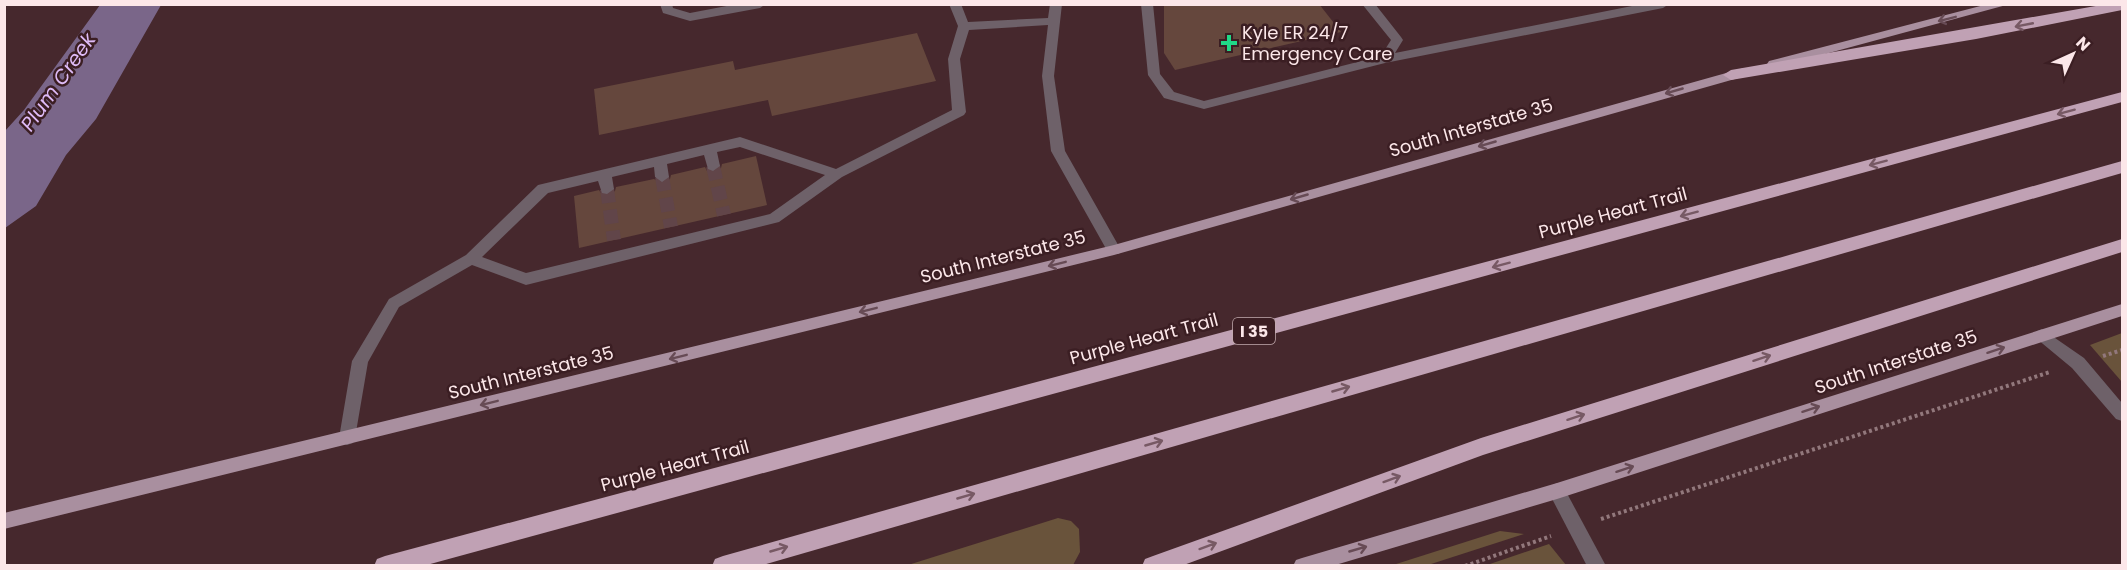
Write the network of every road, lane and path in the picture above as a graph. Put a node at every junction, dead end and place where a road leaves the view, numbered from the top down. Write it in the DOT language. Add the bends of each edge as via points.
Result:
graph roads {
  1 [pos="666,4"];
  2 [pos="760,4"];
  3 [pos="956,4"];
  4 [pos="1056,4"];
  5 [pos="1147,4"];
  6 [pos="1368,4"];
  7 [pos="1663,4"];
  8 [pos="2004,4"];
  9 [pos="2122,6"];
  10 [pos="1054,21"];
  11 [pos="964,26"];
  12 [pos="1384,59"];
  13 [pos="1731,75"];
  14 [pos="2122,97"];
  15 [pos="709,149"];
  16 [pos="660,160"];
  17 [pos="713,165"];
  18 [pos="2122,167"];
  19 [pos="603,173"];
  20 [pos="837,174"];
  21 [pos="662,177"];
  22 [pos="607,189"];
  23 [pos="724,215"];
  24 [pos="671,227"];
  25 [pos="729,230"];
  26 [pos="614,240"];
  27 [pos="673,243"];
  28 [pos="2122,246"];
  29 [pos="1114,250"];
  30 [pos="617,256"];
  31 [pos="471,259"];
  32 [pos="2122,310"];
  33 [pos="2042,335"];
  34 [pos="2122,350"];
  35 [pos="2078,363"];
  36 [pos="2122,414"];
  37 [pos="347,438"];
  38 [pos="1557,491"];
  39 [pos="4,522"];
  40 [pos="1577,527"];
  41 [pos="385,566"];
  42 [pos="723,566"];
  43 [pos="1153,566"];
  44 [pos="1302,566"];
  45 [pos="1465,566"];
  46 [pos="1597,566"];
  1 -- 2 [label="street" via="667,10 690,17"];
  3 -- 11 [label="street"];
  4 -- 10 [label="street"];
  5 -- 12 [label="street" via="1154,75 1169,94 1204,105"];
  6 -- 12 [label="street" via="1397,40"];
  7 -- 12 [label="street"];
  8 -- 13 [label="main road, South Interstate 35, one-way"];
  9 -- 13 [label="highway, one-way"];
  10 -- 11 [label="street"];
  10 -- 29 [label="street" via="1048,76 1058,151"];
  11 -- 20 [label="street" via="954,59 960,112"];
  13 -- 29 [label="main road, South Interstate 35, one-way"];
  14 -- 41 [label="highway, Purple Heart Trail / I 35, one-way"];
  15 -- 16 [label="street"];
  15 -- 17 [label="street"];
  15 -- 20 [label="street" via="740,142"];
  16 -- 19 [label="street"];
  16 -- 21 [label="street"];
  42 -- 18 [label="highway, one-way"];
  19 -- 22 [label="street"];
  19 -- 31 [label="street" via="543,189"];
  20 -- 25 [label="street" via="774,218"];
  23 -- 25 [label="street"];
  24 -- 27 [label="street"];
  25 -- 27 [label="street"];
  26 -- 30 [label="street"];
  27 -- 30 [label="street"];
  43 -- 28 [label="highway, one-way" via="1481,447"];
  29 -- 37 [label="main road, South Interstate 35, one-way"];
  30 -- 31 [label="street" via="526,279"];
  31 -- 37 [label="street" via="394,303 360,361"];
  32 -- 33 [label="main road, South Interstate 35"];
  33 -- 35 [label="street"];
  38 -- 33 [label="main road, South Interstate 35, one-way"];
  34 -- 35 [label="path"];
  35 -- 36 [label="street"];
  35 -- 40 [label="path"];
  37 -- 39 [label="main road, South Interstate 35"];
  38 -- 40 [label="street"];
  44 -- 38 [label="main road, South Interstate 35, one-way"];
  40 -- 45 [label="path"];
  40 -- 46 [label="street"];
}
